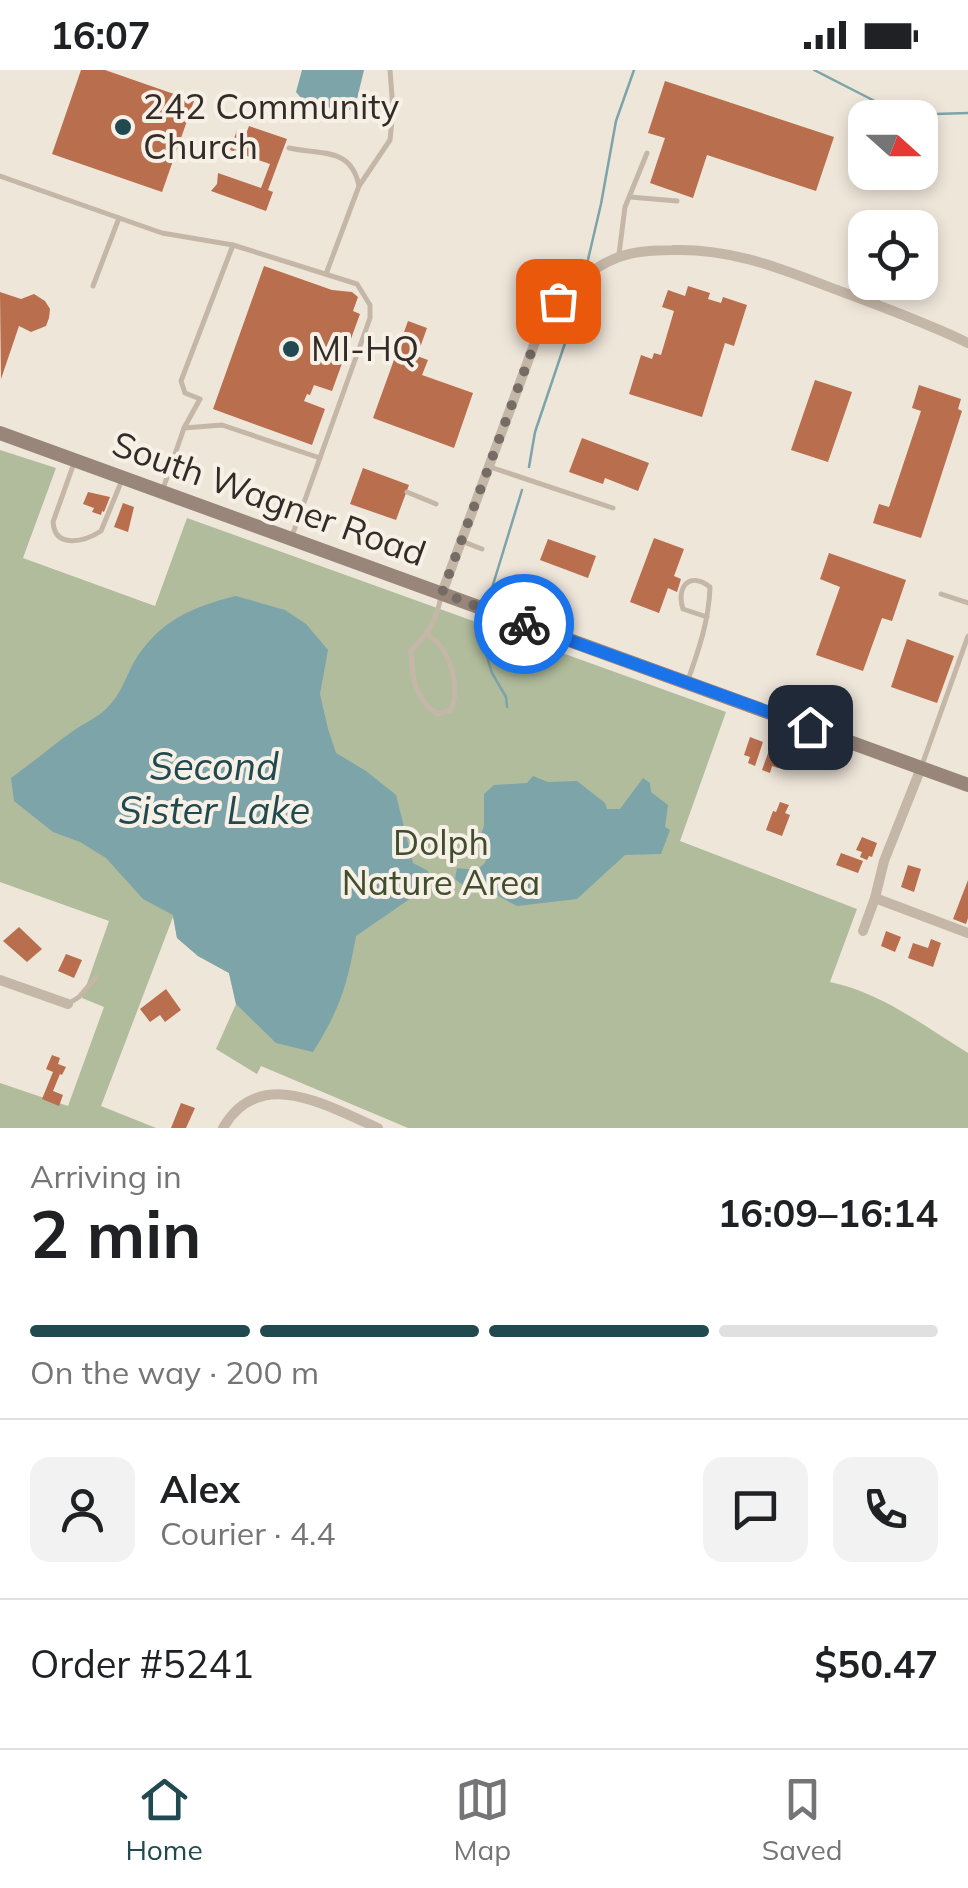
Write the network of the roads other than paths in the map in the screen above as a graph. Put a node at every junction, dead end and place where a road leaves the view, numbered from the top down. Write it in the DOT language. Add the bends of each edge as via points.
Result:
graph roads {
  1 [pos="390,70"];
  2 [pos="289,148"];
  3 [pos="647,153"];
  4 [pos="0,176"];
  5 [pos="359,186"];
  6 [pos="630,196"];
  7 [pos="676,201"];
  8 [pos="119,218"];
  9 [pos="233,246"];
  10 [pos="619,257"];
  11 [pos="326,274"];
  12 [pos="93,286"];
  13 [pos="968,342"];
  14 [pos="184,428"];
  15 [pos="0,433"];
  16 [pos="320,458"];
  17 [pos="75,460"];
  18 [pos="490,467"];
  19 [pos="123,478"];
  20 [pos="162,492"];
  21 [pos="407,492"];
  22 [pos="436,504"];
  23 [pos="612,508"];
  24 [pos="290,538"];
  25 [pos="461,541"];
  26 [pos="482,549"];
  27 [pos="442,593"];
  28 [pos="942,594"];
  29 [pos="968,603"];
  30 [pos="707,617"];
  31 [pos="428,635"];
  32 [pos="968,636"];
  33 [pos="688,683"];
  34 [pos="921,768"];
  35 [pos="968,785"];
  36 [pos="875,898"];
  37 [pos="863,932"];
  38 [pos="968,933"];
  39 [pos="96,977"];
  40 [pos="0,980"];
  41 [pos="68,1004"];
  42 [pos="223,1128"];
  43 [pos="378,1128"];
  1 -- 5 [label="lane" via="390,140"];
  2 -- 5 [label="lane" via="343,158"];
  3 -- 6 [label="lane"];
  4 -- 8 [label="lane"];
  5 -- 11 [label="lane"];
  6 -- 7 [label="lane"];
  6 -- 10 [label="lane"];
  8 -- 9 [label="lane" via="162,234"];
  8 -- 12 [label="lane"];
  9 -- 11 [label="lane"];
  9 -- 14 [label="lane" via="181,381 185,393 200,399"];
  10 -- 13 [label="street" via="725,252"];
  10 -- 18 [label="street" via="580,280 541,326"];
  11 -- 16 [label="lane" via="357,284 370,318"];
  14 -- 16 [label="lane" via="222,426"];
  14 -- 20 [label="lane"];
  15 -- 17 [label="main road, South Wagner Road"];
  16 -- 24 [label="lane"];
  17 -- 19 [label="main road, South Wagner Road"];
  17 -- 19 [label="lane" via="53,528 62,538 84,540 101,531"];
  18 -- 23 [label="lane"];
  18 -- 25 [label="street"];
  19 -- 20 [label="main road, South Wagner Road"];
  20 -- 24 [label="main road, South Wagner Road"];
  21 -- 22 [label="lane"];
  24 -- 27 [label="main road, South Wagner Road"];
  25 -- 26 [label="lane"];
  25 -- 27 [label="street"];
  27 -- 31 [label="lane"];
  27 -- 33 [label="main road, South Wagner Road"];
  28 -- 29 [label="lane"];
  30 -- 30 [label="lane" via="710,587 689,581 679,596 684,609"];
  30 -- 33 [label="lane"];
  31 -- 31 [label="lane" via="411,650 412,669 419,697 437,714 451,710 456,696 449,659"];
  32 -- 34 [label="lane"];
  33 -- 34 [label="main road, South Wagner Road"];
  34 -- 35 [label="main road, South Wagner Road"];
  34 -- 36 [label="street"];
  36 -- 37 [label="street"];
  36 -- 38 [label="street"];
  39 -- 41 [label="lane"];
  40 -- 41 [label="street"];
  42 -- 43 [label="street" via="247,1104 284,1093"];
}
